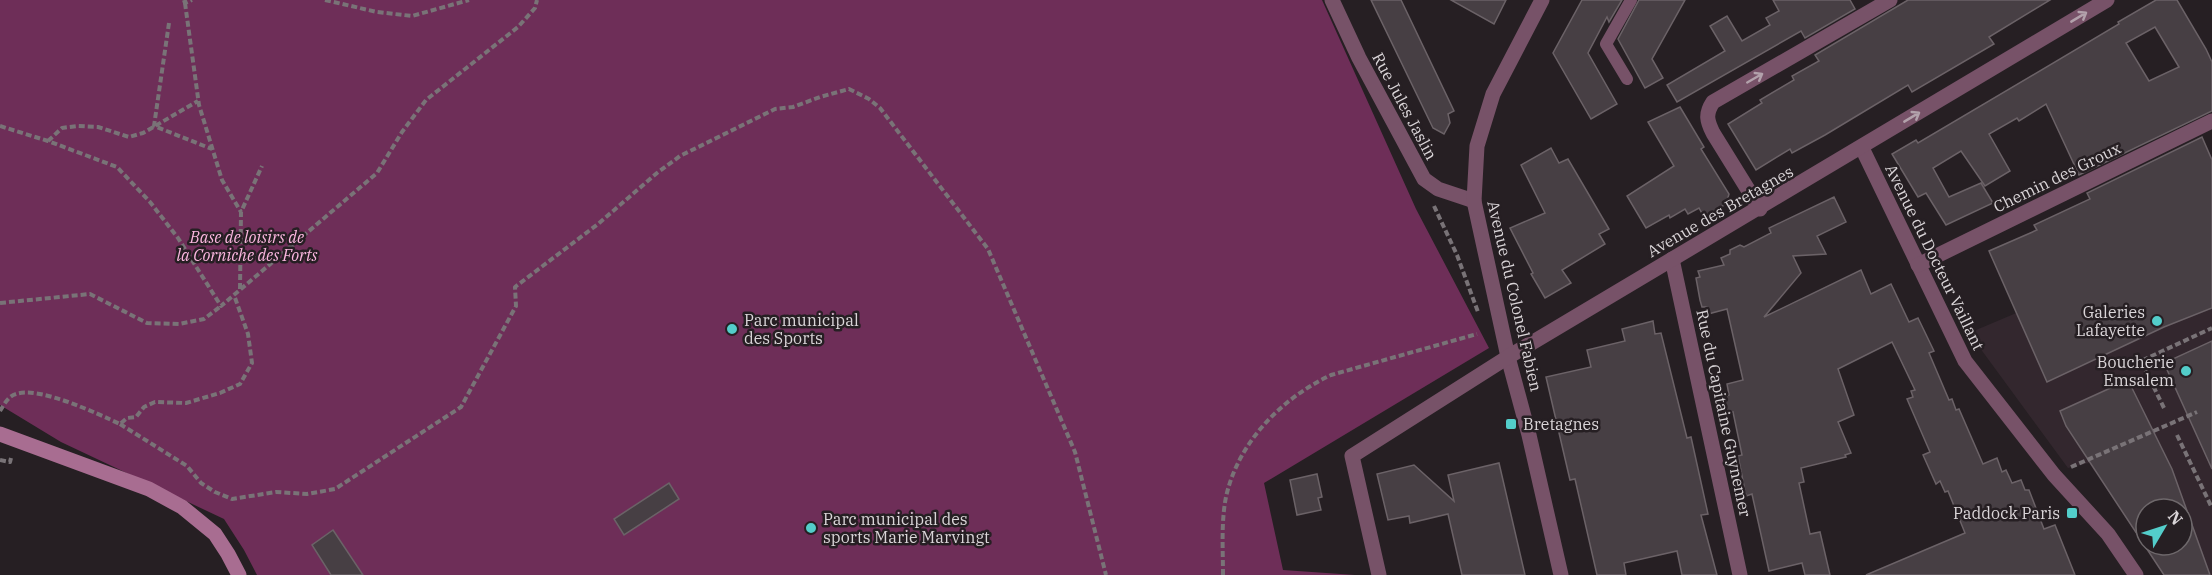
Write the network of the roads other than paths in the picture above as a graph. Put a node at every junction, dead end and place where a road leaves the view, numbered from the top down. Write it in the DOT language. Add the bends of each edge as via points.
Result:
graph roads {
  1 [pos="1332,0"];
  2 [pos="1542,0"];
  3 [pos="1631,0"];
  4 [pos="1890,0"];
  5 [pos="2108,0"];
  6 [pos="1627,79"];
  7 [pos="2212,121"];
  8 [pos="1862,148"];
  9 [pos="1474,201"];
  10 [pos="1760,209"];
  11 [pos="1672,259"];
  12 [pos="1918,265"];
  13 [pos="1508,357"];
  14 [pos="0,434"];
  15 [pos="238,575"];
  16 [pos="1379,575"];
  17 [pos="1561,575"];
  18 [pos="1740,575"];
  19 [pos="2136,575"];
  1 -- 9 [label="street, Rue Jules Jaslin" via="1424,179 1438,189"];
  2 -- 9 [label="street, Avenue du Colonel Fabien" via="1493,94 1477,146"];
  3 -- 6 [label="lane" via="1606,44"];
  10 -- 4 [label="street, one-way" via="1713,133 1707,110 1713,102"];
  8 -- 5 [label="street, Avenue des Bretagnes, one-way"];
  7 -- 12 [label="street, Chemin des Groux"];
  8 -- 10 [label="street, Avenue des Bretagnes"];
  8 -- 12 [label="street, Avenue du Docteur Vaillant"];
  9 -- 13 [label="street, Avenue du Colonel Fabien"];
  10 -- 11 [label="street, Avenue des Bretagnes"];
  11 -- 13 [label="street, Avenue des Bretagnes"];
  11 -- 18 [label="street, Rue du Capitaine Guynemer"];
  12 -- 19 [label="street, Avenue du Docteur Vaillant" via="1965,361 2054,475 2108,534"];
  13 -- 16 [label="street, Avenue des Bretagnes" via="1352,456"];
  13 -- 17 [label="street, Avenue du Colonel Fabien"];
  14 -- 15 [label="street" via="149,489 182,507 215,534"];
}
